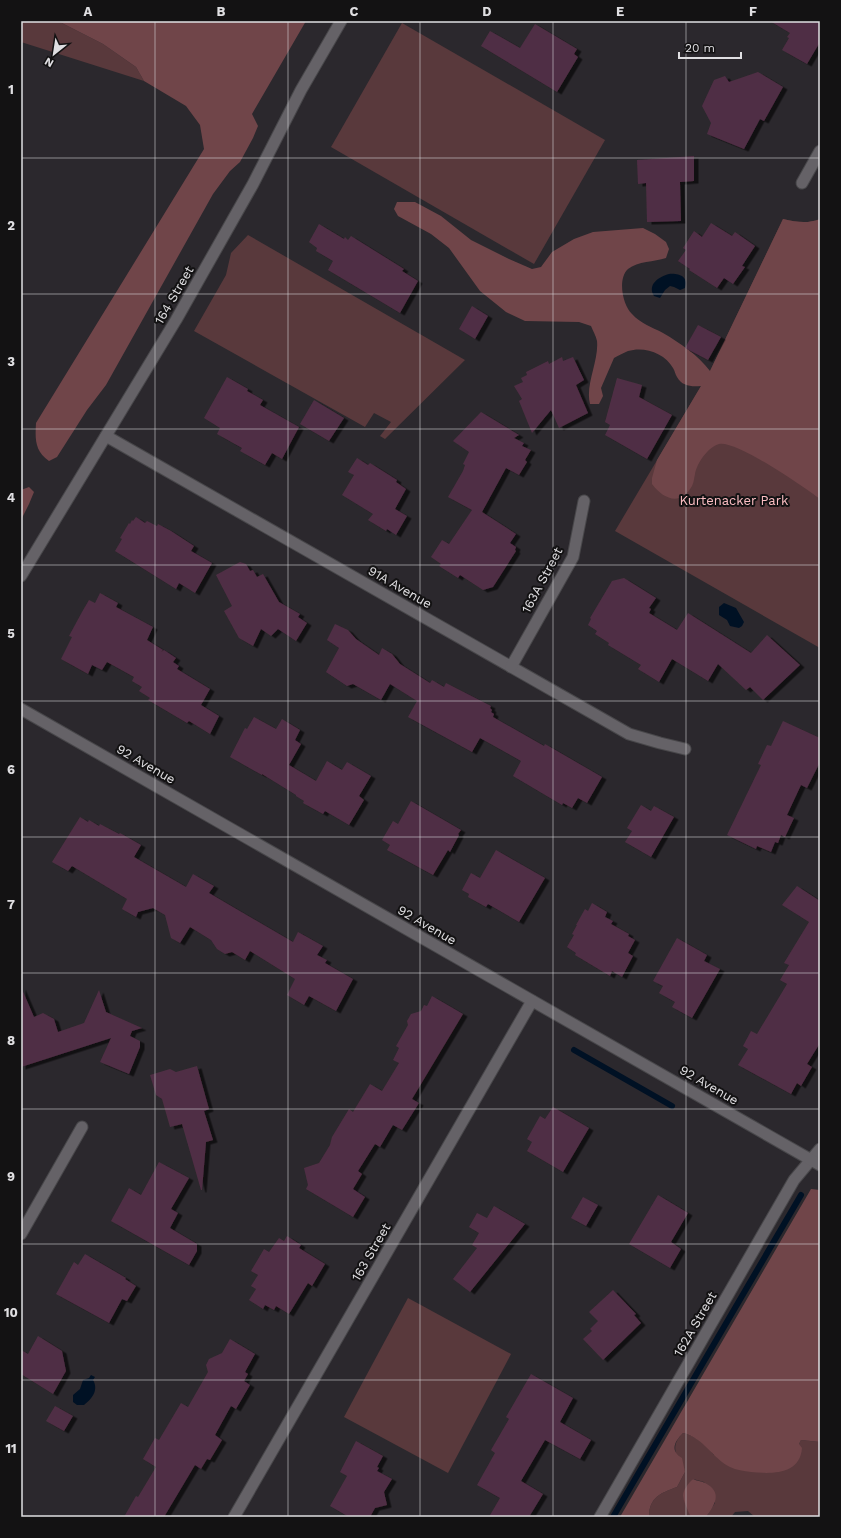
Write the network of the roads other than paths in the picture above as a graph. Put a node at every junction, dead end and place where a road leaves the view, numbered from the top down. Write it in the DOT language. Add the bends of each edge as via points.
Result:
graph roads {
  1 [pos="341,21"];
  2 [pos="820,151"];
  3 [pos="802,183"];
  4 [pos="106,436"];
  5 [pos="584,501"];
  6 [pos="21,576"];
  7 [pos="511,666"];
  8 [pos="21,709"];
  9 [pos="685,749"];
  10 [pos="532,1001"];
  11 [pos="82,1128"];
  12 [pos="820,1149"];
  13 [pos="815,1162"];
  14 [pos="21,1234"];
  15 [pos="234,1517"];
  16 [pos="600,1517"];
  1 -- 4 [label="street, 164 Street" via="300,90 253,184 176,320"];
  2 -- 3 [label="street"];
  4 -- 6 [label="street, 164 Street"];
  4 -- 7 [label="street, 91A Avenue"];
  5 -- 7 [label="street, 163A Street" via="573,557"];
  7 -- 9 [label="street, 91A Avenue" via="630,734"];
  8 -- 10 [label="street, 92 Avenue"];
  10 -- 13 [label="street, 92 Avenue"];
  10 -- 15 [label="street, 163 Street"];
  11 -- 14 [label="street"];
  12 -- 13 [label="street, 162A Street"];
  13 -- 16 [label="street, 162A Street" via="794,1180"];
}
